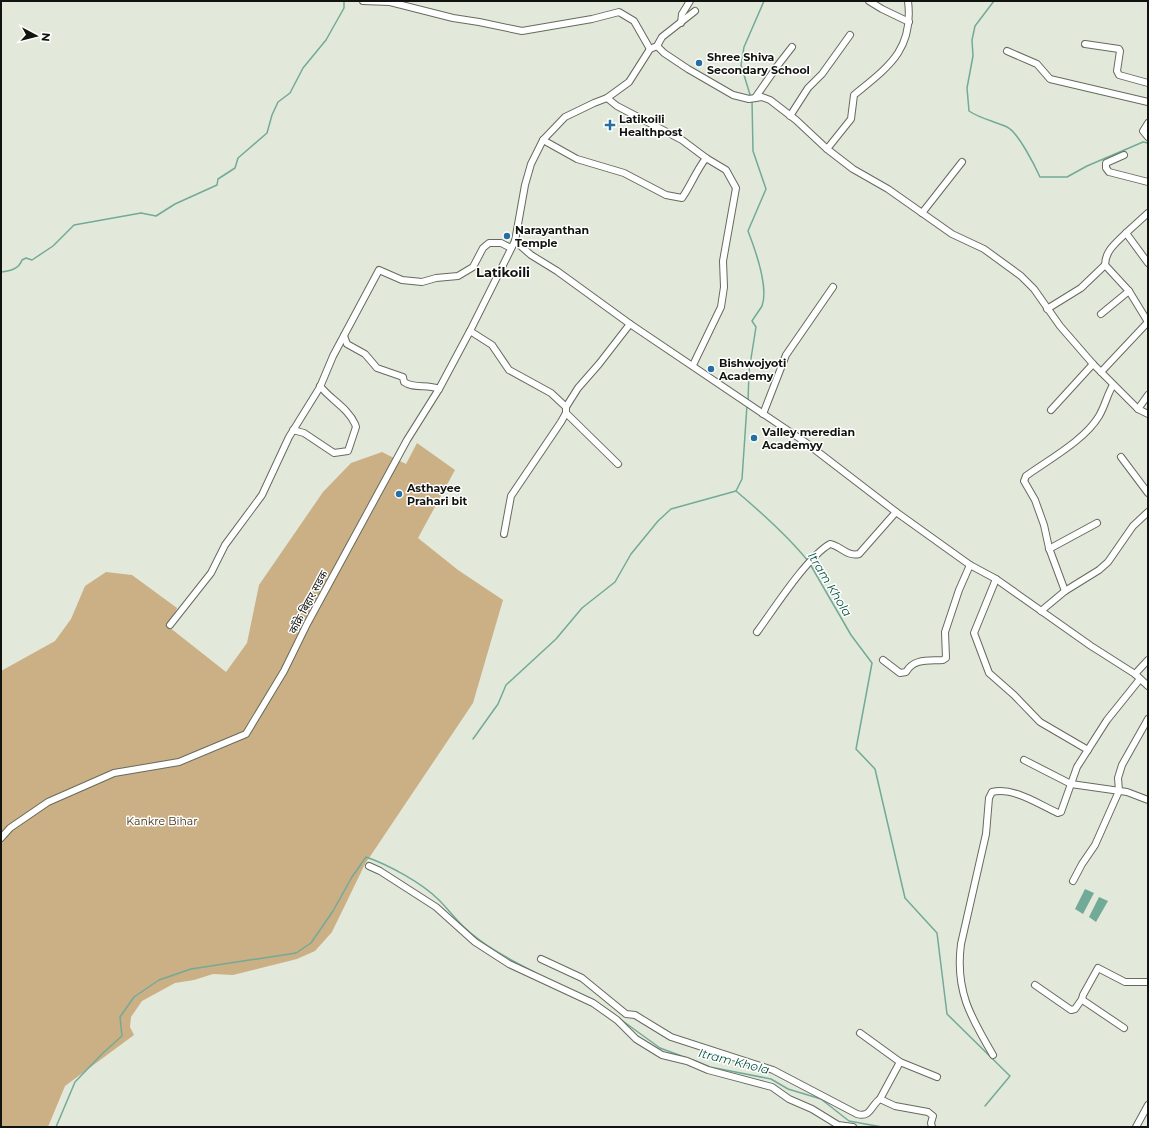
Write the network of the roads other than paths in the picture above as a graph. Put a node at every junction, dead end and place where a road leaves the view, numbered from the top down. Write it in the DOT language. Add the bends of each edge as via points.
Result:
graph roads {
  1 [pos="363,1"];
  2 [pos="690,1"];
  3 [pos="869,1"];
  4 [pos="908,1"];
  5 [pos="695,11"];
  6 [pos="909,22"];
  7 [pos="681,23"];
  8 [pos="850,35"];
  9 [pos="1085,44"];
  10 [pos="657,46"];
  11 [pos="792,47"];
  12 [pos="650,49"];
  13 [pos="1007,51"];
  14 [pos="1148,83"];
  15 [pos="607,98"];
  16 [pos="752,99"];
  17 [pos="1148,102"];
  18 [pos="790,116"];
  19 [pos="1148,123"];
  20 [pos="1148,137"];
  21 [pos="543,140"];
  22 [pos="827,149"];
  23 [pos="1124,155"];
  24 [pos="706,158"];
  25 [pos="962,162"];
  26 [pos="1148,182"];
  27 [pos="922,213"];
  28 [pos="1148,213"];
  29 [pos="1126,233"];
  30 [pos="515,241"];
  31 [pos="511,248"];
  32 [pos="1148,263"];
  33 [pos="1105,265"];
  34 [pos="833,287"];
  35 [pos="1129,291"];
  36 [pos="1047,309"];
  37 [pos="1101,314"];
  38 [pos="1148,322"];
  39 [pos="630,324"];
  40 [pos="470,331"];
  41 [pos="344,336"];
  42 [pos="1093,364"];
  43 [pos="692,365"];
  44 [pos="1101,372"];
  45 [pos="1113,385"];
  46 [pos="320,386"];
  47 [pos="439,389"];
  48 [pos="1148,394"];
  49 [pos="566,410"];
  50 [pos="1051,410"];
  51 [pos="1138,410"];
  52 [pos="763,414"];
  53 [pos="1148,414"];
  54 [pos="293,430"];
  55 [pos="1121,457"];
  56 [pos="618,464"];
  57 [pos="1148,493"];
  58 [pos="896,512"];
  59 [pos="1148,512"];
  60 [pos="1097,524"];
  61 [pos="504,534"];
  62 [pos="1050,549"];
  63 [pos="970,564"];
  64 [pos="996,579"];
  65 [pos="1065,591"];
  66 [pos="1041,611"];
  67 [pos="170,625"];
  68 [pos="757,632"];
  69 [pos="883,660"];
  70 [pos="1148,660"];
  71 [pos="1135,674"];
  72 [pos="1140,679"];
  73 [pos="1148,686"];
  74 [pos="1148,719"];
  75 [pos="1088,750"];
  76 [pos="1024,760"];
  77 [pos="1071,784"];
  78 [pos="1119,791"];
  79 [pos="1148,800"];
  80 [pos="1,838"];
  81 [pos="369,866"];
  82 [pos="1073,881"];
  83 [pos="541,959"];
  84 [pos="1148,982"];
  85 [pos="1035,985"];
  86 [pos="1082,999"];
  87 [pos="1124,1028"];
  88 [pos="860,1033"];
  89 [pos="993,1055"];
  90 [pos="900,1062"];
  91 [pos="937,1077"];
  92 [pos="880,1099"];
  93 [pos="1148,1105"];
  94 [pos="853,1127"];
  95 [pos="932,1127"];
  96 [pos="1136,1127"];
  1 -- 12 [label="street" via="390,2 453,18 522,31 619,12 634,21"];
  2 -- 7 [label="street" via="682,14"];
  3 -- 6 [label="street"];
  4 -- 6 [label="street"];
  5 -- 7 [label="street"];
  6 -- 22 [label="street" via="898,55 888,67 854,95 851,120"];
  7 -- 10 [label="street" via="662,37"];
  8 -- 18 [label="street" via="822,74 808,88"];
  9 -- 14 [label="street" via="1119,49 1118,75"];
  10 -- 12 [label="street"];
  10 -- 16 [label="street" via="688,69 733,95"];
  11 -- 16 [label="street"];
  12 -- 15 [label="street, काँक्रे बिहार सडक" via="629,82"];
  13 -- 17 [label="street" via="1037,64 1050,79"];
  15 -- 21 [label="street, काँक्रे बिहार सडक" via="565,117"];
  15 -- 24 [label="street" via="617,106 682,140"];
  16 -- 18 [label="street" via="765,98"];
  18 -- 22 [label="street"];
  19 -- 20 [label="street" via="1143,131"];
  21 -- 24 [label="street" via="577,160 624,173 666,195 682,198"];
  21 -- 30 [label="street, काँक्रे बिहार सडक" via="531,164"];
  22 -- 27 [label="street" via="853,169"];
  23 -- 26 [label="street" via="1106,163 1109,172"];
  24 -- 43 [label="street" via="726,170 736,188 723,261 724,287 721,307"];
  25 -- 27 [label="street"];
  27 -- 36 [label="street" via="952,234 984,249 1021,276 1034,289"];
  28 -- 29 [label="street"];
  29 -- 32 [label="street"];
  29 -- 33 [label="street" via="1105,256"];
  30 -- 31 [label="street, काँक्रे बिहार सडक"];
  30 -- 39 [label="street"];
  31 -- 40 [label="street, काँक्रे बिहार सडक"];
  31 -- 41 [label="street" via="501,243 489,243 483,248 473,267 458,276 422,282 405,281 379,270"];
  33 -- 35 [label="street"];
  33 -- 36 [label="street" via="1081,288"];
  34 -- 52 [label="street" via="786,355"];
  35 -- 37 [label="street"];
  35 -- 38 [label="street"];
  36 -- 42 [label="street"];
  38 -- 44 [label="street"];
  39 -- 43 [label="street"];
  39 -- 49 [label="street" via="578,388"];
  40 -- 47 [label="street, काँक्रे बिहार सडक"];
  40 -- 49 [label="street" via="492,345 509,370 551,393"];
  41 -- 46 [label="street"];
  41 -- 47 [label="street" via="347,344 365,354 377,368 403,377 404,382 408,384"];
  42 -- 44 [label="street"];
  42 -- 50 [label="street"];
  43 -- 52 [label="street"];
  44 -- 45 [label="street"];
  45 -- 51 [label="street"];
  45 -- 62 [label="street" via="1099,415 1085,432 1026,476 1024,481 1036,500"];
  46 -- 54 [label="street"];
  46 -- 54 [label="street" via="344,408 356,424 348,451 334,454 304,433"];
  47 -- 80 [label="street, काँक्रे बिहार सडक" via="407,440 284,671 246,734 179,762 114,773 48,802 10,828"];
  48 -- 51 [label="street"];
  49 -- 56 [label="street"];
  49 -- 61 [label="street" via="511,496"];
  51 -- 53 [label="street"];
  52 -- 58 [label="street" via="805,442"];
  54 -- 67 [label="street" via="262,495 225,545 211,573"];
  55 -- 57 [label="street"];
  58 -- 63 [label="street"];
  58 -- 68 [label="street" via="859,554 850,555 830,544 807,566"];
  59 -- 65 [label="street" via="1133,526 1100,570"];
  60 -- 62 [label="street"];
  62 -- 65 [label="street"];
  63 -- 64 [label="street"];
  63 -- 69 [label="street" via="945,632 946,658 918,661 906,672 900,673"];
  64 -- 66 [label="street"];
  64 -- 75 [label="street" via="974,633 989,673 1040,722"];
  65 -- 66 [label="street"];
  66 -- 71 [label="street"];
  70 -- 71 [label="street"];
  71 -- 72 [label="street"];
  72 -- 73 [label="street"];
  72 -- 75 [label="street" via="1107,720"];
  74 -- 78 [label="street" via="1122,765 1118,778"];
  75 -- 77 [label="street" via="1077,767"];
  76 -- 77 [label="street"];
  77 -- 78 [label="street"];
  77 -- 89 [label="street" via="1063,810 1058,813 1014,793 998,790 992,792 989,798 986,834 958,962 960,983 971,1018"];
  78 -- 79 [label="street"];
  78 -- 82 [label="street" via="1095,845"];
  81 -- 94 [label="street" via="436,907 475,942 509,964 593,1003 617,1020 636,1039 662,1055 772,1087 838,1125"];
  83 -- 92 [label="street" via="582,978 626,1014 635,1015 663,1034 773,1070 863,1116"];
  84 -- 86 [label="street" via="1126,982 1098,968"];
  85 -- 86 [label="street" via="1071,1010 1075,1009"];
  86 -- 87 [label="street"];
  88 -- 90 [label="street"];
  90 -- 91 [label="street"];
  90 -- 92 [label="street"];
  92 -- 95 [label="street" via="900,1108 928,1112 932,1116"];
  93 -- 96 [label="street"];
}
